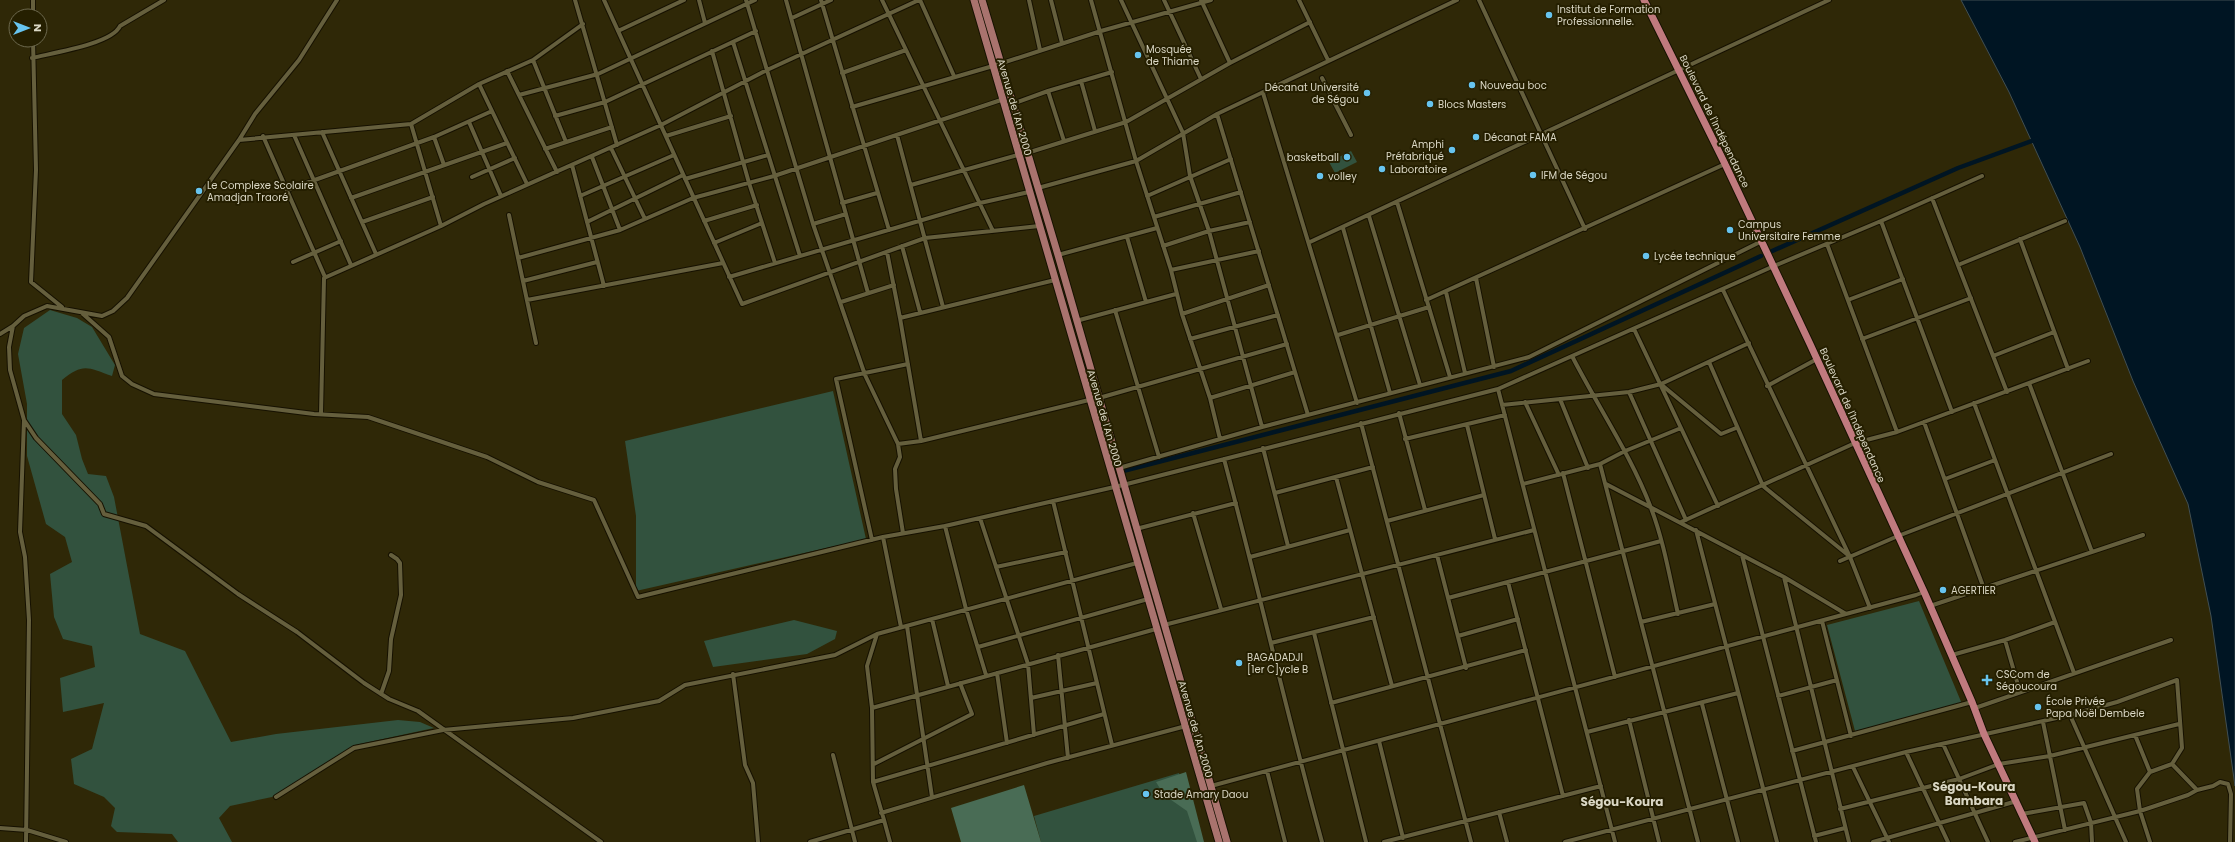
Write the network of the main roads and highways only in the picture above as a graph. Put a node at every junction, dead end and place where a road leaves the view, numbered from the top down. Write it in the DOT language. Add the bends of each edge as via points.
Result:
graph roads {
  1 [pos="974,0"];
  2 [pos="982,0"];
  3 [pos="1644,0"];
  4 [pos="1189,725"];
  5 [pos="2033,839"];
  6 [pos="1219,842"];
  7 [pos="1227,842"];
  1 -- 4 [label="main road, Avenue de l'An 2000" via="1156,629"];
  2 -- 4 [label="main road, Avenue de l'An 2000" via="1164,625"];
  3 -- 5 [label="highway, Boulevard de l'Indépendance" via="1774,266 1924,592 1984,734"];
  4 -- 6 [label="main road, Avenue de l'An 2000"];
  4 -- 7 [label="main road, Avenue de l'An 2000" via="1211,786"];
}
